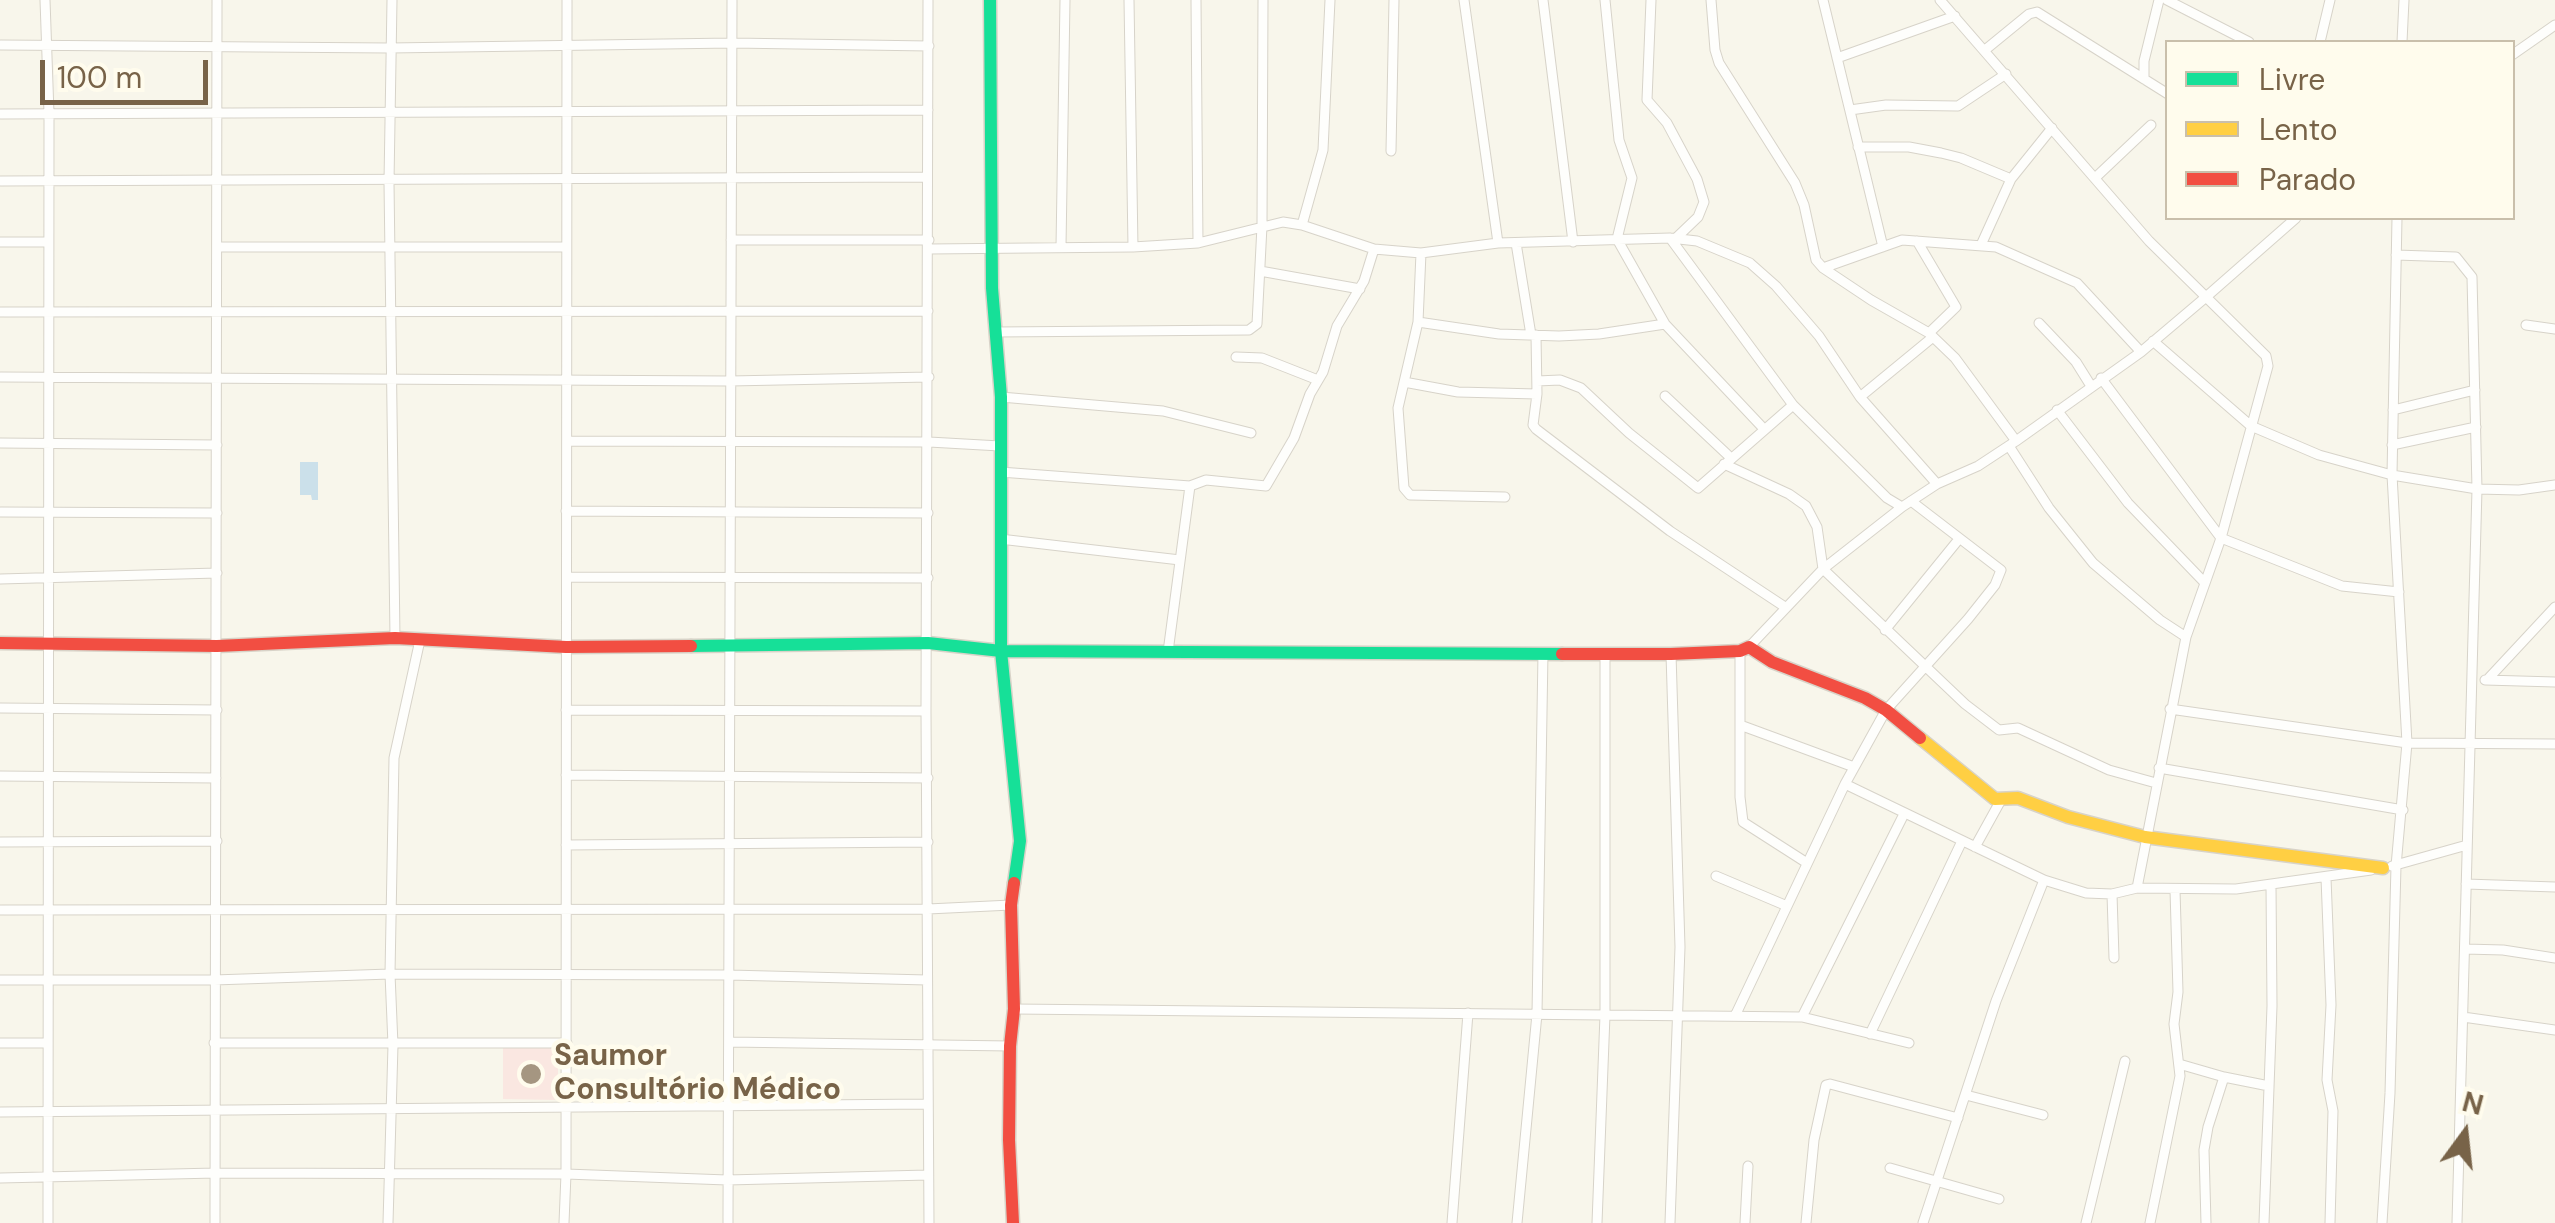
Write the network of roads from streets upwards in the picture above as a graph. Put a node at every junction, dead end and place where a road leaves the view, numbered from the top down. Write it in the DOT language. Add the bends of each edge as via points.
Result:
graph roads {
  1 [pos="46,0"];
  2 [pos="217,0"];
  3 [pos="392,0"];
  4 [pos="567,0"];
  5 [pos="732,0"];
  6 [pos="928,0"];
  7 [pos="990,0"];
  8 [pos="1065,0"];
  9 [pos="1129,0"];
  10 [pos="1196,0"];
  11 [pos="1263,0"];
  12 [pos="1330,0"];
  13 [pos="1394,0"];
  14 [pos="1464,0"];
  15 [pos="1542,0"];
  16 [pos="1604,0"];
  17 [pos="1651,0"];
  18 [pos="1711,0"];
  19 [pos="1823,0"];
  20 [pos="1940,0"];
  21 [pos="2163,0"];
  22 [pos="2330,0"];
  23 [pos="2404,0"];
  24 [pos="1955,16"];
  25 [pos="2555,25"];
  26 [pos="2245,40"];
  27 [pos="2320,40"];
  28 [pos="2402,40"];
  29 [pos="732,43"];
  30 [pos="46,44"];
  31 [pos="567,44"];
  32 [pos="0,45"];
  33 [pos="217,45"];
  34 [pos="930,46"];
  35 [pos="390,48"];
  36 [pos="1985,50"];
  37 [pos="2515,53"];
  38 [pos="1837,58"];
  39 [pos="2006,74"];
  40 [pos="2144,79"];
  41 [pos="2165,92"];
  42 [pos="566,110"];
  43 [pos="928,110"];
  44 [pos="1850,110"];
  45 [pos="389,112"];
  46 [pos="731,112"];
  47 [pos="48,113"];
  48 [pos="217,113"];
  49 [pos="0,114"];
  50 [pos="2151,125"];
  51 [pos="2052,128"];
  52 [pos="1858,147"];
  53 [pos="1390,151"];
  54 [pos="566,176"];
  55 [pos="927,177"];
  56 [pos="2095,178"];
  57 [pos="2010,179"];
  58 [pos="48,180"];
  59 [pos="730,180"];
  60 [pos="0,181"];
  61 [pos="217,182"];
  62 [pos="389,182"];
  63 [pos="2294,220"];
  64 [pos="2397,220"];
  65 [pos="1302,224"];
  66 [pos="1262,226"];
  67 [pos="1672,238"];
  68 [pos="731,240"];
  69 [pos="1617,240"];
  70 [pos="1917,241"];
  71 [pos="0,242"];
  72 [pos="46,242"];
  73 [pos="1516,242"];
  74 [pos="1573,242"];
  75 [pos="1498,243"];
  76 [pos="928,244"];
  77 [pos="1198,244"];
  78 [pos="390,245"];
  79 [pos="1981,245"];
  80 [pos="566,246"];
  81 [pos="992,246"];
  82 [pos="1060,247"];
  83 [pos="1134,247"];
  84 [pos="1883,247"];
  85 [pos="217,248"];
  86 [pos="1374,249"];
  87 [pos="1421,253"];
  88 [pos="2396,255"];
  89 [pos="1823,268"];
  90 [pos="1260,270"];
  91 [pos="1360,289"];
  92 [pos="2206,297"];
  93 [pos="568,310"];
  94 [pos="48,311"];
  95 [pos="730,311"];
  96 [pos="928,311"];
  97 [pos="0,312"];
  98 [pos="217,312"];
  99 [pos="390,314"];
  100 [pos="1418,322"];
  101 [pos="2039,323"];
  102 [pos="1665,324"];
  103 [pos="2526,324"];
  104 [pos="2555,329"];
  105 [pos="996,332"];
  106 [pos="1533,335"];
  107 [pos="1931,335"];
  108 [pos="2154,342"];
  109 [pos="2141,352"];
  110 [pos="1236,357"];
  111 [pos="0,377"];
  112 [pos="928,377"];
  113 [pos="47,378"];
  114 [pos="567,378"];
  115 [pos="2101,378"];
  116 [pos="217,379"];
  117 [pos="390,379"];
  118 [pos="1318,380"];
  119 [pos="1538,380"];
  120 [pos="730,381"];
  121 [pos="1404,382"];
  122 [pos="2091,386"];
  123 [pos="2475,390"];
  124 [pos="1537,394"];
  125 [pos="1665,396"];
  126 [pos="1001,397"];
  127 [pos="1860,397"];
  128 [pos="1794,405"];
  129 [pos="2057,410"];
  130 [pos="2393,410"];
  131 [pos="2251,426"];
  132 [pos="2476,428"];
  133 [pos="1764,429"];
  134 [pos="1252,432"];
  135 [pos="567,442"];
  136 [pos="928,442"];
  137 [pos="0,443"];
  138 [pos="48,443"];
  139 [pos="2012,443"];
  140 [pos="730,444"];
  141 [pos="217,445"];
  142 [pos="2392,445"];
  143 [pos="1000,446"];
  144 [pos="1728,462"];
  145 [pos="1000,472"];
  146 [pos="2392,475"];
  147 [pos="1937,484"];
  148 [pos="2555,485"];
  149 [pos="1190,486"];
  150 [pos="2477,489"];
  151 [pos="1505,498"];
  152 [pos="1906,504"];
  153 [pos="566,511"];
  154 [pos="0,512"];
  155 [pos="47,512"];
  156 [pos="217,513"];
  157 [pos="731,513"];
  158 [pos="928,513"];
  159 [pos="2221,538"];
  160 [pos="1000,539"];
  161 [pos="1959,539"];
  162 [pos="1180,560"];
  163 [pos="1823,570"];
  164 [pos="217,573"];
  165 [pos="566,577"];
  166 [pos="48,578"];
  167 [pos="730,578"];
  168 [pos="928,578"];
  169 [pos="0,579"];
  170 [pos="2204,582"];
  171 [pos="2398,592"];
  172 [pos="2555,607"];
  173 [pos="1785,608"];
  174 [pos="1885,630"];
  175 [pos="395,638"];
  176 [pos="2186,638"];
  177 [pos="420,640"];
  178 [pos="0,643"];
  179 [pos="47,643"];
  180 [pos="928,643"];
  181 [pos="217,646"];
  182 [pos="566,647"];
  183 [pos="728,647"];
  184 [pos="1744,649"];
  185 [pos="1001,651"];
  186 [pos="1168,652"];
  187 [pos="1543,653"];
  188 [pos="1605,654"];
  189 [pos="1671,654"];
  190 [pos="1926,668"];
  191 [pos="2472,680"];
  192 [pos="2487,680"];
  193 [pos="2555,682"];
  194 [pos="0,708"];
  195 [pos="2170,709"];
  196 [pos="46,710"];
  197 [pos="217,710"];
  198 [pos="566,710"];
  199 [pos="926,710"];
  200 [pos="1886,710"];
  201 [pos="728,711"];
  202 [pos="1740,725"];
  203 [pos="2408,743"];
  204 [pos="2470,743"];
  205 [pos="2555,744"];
  206 [pos="1854,767"];
  207 [pos="2158,768"];
  208 [pos="566,775"];
  209 [pos="0,776"];
  210 [pos="48,776"];
  211 [pos="729,776"];
  212 [pos="216,778"];
  213 [pos="928,778"];
  214 [pos="2156,783"];
  215 [pos="1845,784"];
  216 [pos="2001,800"];
  217 [pos="2403,810"];
  218 [pos="1904,814"];
  219 [pos="2145,837"];
  220 [pos="49,841"];
  221 [pos="217,841"];
  222 [pos="1962,841"];
  223 [pos="0,842"];
  224 [pos="928,842"];
  225 [pos="729,844"];
  226 [pos="566,845"];
  227 [pos="2468,846"];
  228 [pos="1975,847"];
  229 [pos="1808,863"];
  230 [pos="2390,867"];
  231 [pos="1716,876"];
  232 [pos="2326,878"];
  233 [pos="2044,880"];
  234 [pos="2466,884"];
  235 [pos="2272,885"];
  236 [pos="2555,886"];
  237 [pos="2137,888"];
  238 [pos="2175,890"];
  239 [pos="2112,894"];
  240 [pos="1011,905"];
  241 [pos="1787,906"];
  242 [pos="928,908"];
  243 [pos="566,909"];
  244 [pos="729,909"];
  245 [pos="0,910"];
  246 [pos="48,910"];
  247 [pos="217,910"];
  248 [pos="392,910"];
  249 [pos="2465,948"];
  250 [pos="2114,958"];
  251 [pos="2555,958"];
  252 [pos="390,974"];
  253 [pos="566,975"];
  254 [pos="729,975"];
  255 [pos="0,980"];
  256 [pos="47,980"];
  257 [pos="214,980"];
  258 [pos="927,980"];
  259 [pos="1014,1009"];
  260 [pos="1468,1013"];
  261 [pos="1536,1014"];
  262 [pos="1605,1016"];
  263 [pos="1735,1016"];
  264 [pos="2463,1016"];
  265 [pos="1676,1017"];
  266 [pos="1802,1018"];
  267 [pos="2555,1030"];
  268 [pos="1870,1034"];
  269 [pos="566,1042"];
  270 [pos="728,1042"];
  271 [pos="0,1043"];
  272 [pos="48,1043"];
  273 [pos="214,1043"];
  274 [pos="1909,1043"];
  275 [pos="930,1044"];
  276 [pos="393,1045"];
  277 [pos="1010,1046"];
  278 [pos="2126,1061"];
  279 [pos="2179,1064"];
  280 [pos="2224,1077"];
  281 [pos="2270,1086"];
  282 [pos="1966,1096"];
  283 [pos="928,1104"];
  284 [pos="566,1106"];
  285 [pos="728,1106"];
  286 [pos="391,1107"];
  287 [pos="216,1108"];
  288 [pos="0,1112"];
  289 [pos="50,1112"];
  290 [pos="2043,1116"];
  291 [pos="1958,1118"];
  292 [pos="1748,1166"];
  293 [pos="1890,1168"];
  294 [pos="216,1173"];
  295 [pos="566,1174"];
  296 [pos="390,1176"];
  297 [pos="928,1176"];
  298 [pos="0,1178"];
  299 [pos="48,1178"];
  300 [pos="727,1180"];
  301 [pos="1937,1182"];
  302 [pos="1999,1200"];
  303 [pos="48,1223"];
  304 [pos="215,1223"];
  305 [pos="388,1223"];
  306 [pos="564,1223"];
  307 [pos="728,1223"];
  308 [pos="929,1223"];
  309 [pos="1014,1223"];
  310 [pos="1452,1223"];
  311 [pos="1516,1223"];
  312 [pos="1597,1223"];
  313 [pos="1670,1223"];
  314 [pos="1745,1223"];
  315 [pos="1806,1223"];
  316 [pos="1923,1223"];
  317 [pos="2086,1223"];
  318 [pos="2150,1223"];
  319 [pos="2206,1223"];
  320 [pos="2264,1223"];
  321 [pos="2330,1223"];
  322 [pos="2382,1223"];
  323 [pos="2457,1223"];
  1 -- 30 [label="street"];
  2 -- 33 [label="street"];
  3 -- 35 [label="street"];
  4 -- 31 [label="street"];
  5 -- 29 [label="street"];
  6 -- 34 [label="street"];
  7 -- 81 [label="street"];
  8 -- 82 [label="street"];
  9 -- 83 [label="street"];
  10 -- 77 [label="street"];
  11 -- 66 [label="street"];
  12 -- 65 [label="street" via="1323,150"];
  13 -- 53 [label="street"];
  14 -- 75 [label="street"];
  15 -- 74 [label="street"];
  16 -- 69 [label="street" via="1620,140 1632,178"];
  17 -- 67 [label="street" via="1647,100 1667,123 1704,202 1698,217"];
  18 -- 89 [label="street" via="1719,63 1795,184"];
  19 -- 38 [label="street"];
  20 -- 24 [label="street"];
  21 -- 26 [label="street"];
  21 -- 40 [label="street"];
  22 -- 27 [label="street"];
  23 -- 28 [label="street"];
  24 -- 36 [label="street"];
  24 -- 38 [label="street"];
  25 -- 37 [label="street"];
  29 -- 31 [label="street"];
  29 -- 34 [label="street"];
  29 -- 46 [label="street"];
  30 -- 32 [label="street"];
  30 -- 33 [label="street"];
  30 -- 47 [label="street"];
  31 -- 35 [label="street"];
  31 -- 42 [label="street"];
  33 -- 35 [label="street"];
  33 -- 48 [label="street"];
  34 -- 43 [label="street"];
  35 -- 45 [label="street"];
  36 -- 39 [label="street"];
  36 -- 40 [label="street" via="2037,12"];
  38 -- 44 [label="street"];
  39 -- 44 [label="street" via="1958,106"];
  39 -- 51 [label="street"];
  40 -- 41 [label="street"];
  42 -- 45 [label="street"];
  42 -- 46 [label="street"];
  42 -- 54 [label="street"];
  43 -- 46 [label="street"];
  43 -- 55 [label="street"];
  44 -- 52 [label="street"];
  45 -- 48 [label="street"];
  45 -- 62 [label="street"];
  46 -- 59 [label="street"];
  47 -- 48 [label="street"];
  47 -- 49 [label="street"];
  47 -- 58 [label="street"];
  48 -- 61 [label="street"];
  50 -- 56 [label="street"];
  51 -- 56 [label="street"];
  51 -- 57 [label="street"];
  52 -- 57 [label="street" via="1942,153"];
  52 -- 84 [label="street"];
  54 -- 59 [label="street"];
  54 -- 62 [label="street"];
  54 -- 80 [label="street"];
  55 -- 59 [label="street"];
  55 -- 76 [label="street"];
  56 -- 92 [label="street"];
  57 -- 79 [label="street"];
  58 -- 60 [label="street"];
  58 -- 61 [label="street"];
  58 -- 72 [label="street"];
  59 -- 68 [label="street"];
  61 -- 62 [label="street"];
  61 -- 85 [label="street"];
  62 -- 78 [label="street"];
  63 -- 92 [label="street"];
  64 -- 88 [label="street"];
  65 -- 66 [label="street"];
  65 -- 86 [label="street"];
  66 -- 77 [label="street"];
  66 -- 90 [label="street"];
  67 -- 69 [label="street"];
  67 -- 127 [label="street" via="1750,262 1820,336"];
  67 -- 128 [label="street"];
  68 -- 76 [label="street"];
  68 -- 95 [label="street"];
  69 -- 74 [label="street"];
  69 -- 102 [label="street"];
  70 -- 79 [label="street"];
  70 -- 84 [label="street"];
  70 -- 107 [label="street" via="1956,307"];
  71 -- 72 [label="street"];
  72 -- 94 [label="street"];
  73 -- 74 [label="street"];
  73 -- 75 [label="street"];
  73 -- 106 [label="street"];
  75 -- 87 [label="street"];
  76 -- 81 [label="street"];
  76 -- 96 [label="street"];
  77 -- 83 [label="street"];
  78 -- 80 [label="street"];
  78 -- 85 [label="street"];
  78 -- 99 [label="street"];
  79 -- 109 [label="street" via="2009,250 2076,283"];
  80 -- 93 [label="street"];
  81 -- 82 [label="street"];
  81 -- 105 [label="street"];
  82 -- 83 [label="street"];
  84 -- 89 [label="street"];
  85 -- 98 [label="street"];
  86 -- 87 [label="street"];
  86 -- 91 [label="street"];
  87 -- 100 [label="street"];
  88 -- 123 [label="street" via="2456,257 2469,269"];
  88 -- 130 [label="street"];
  89 -- 107 [label="street"];
  90 -- 91 [label="street"];
  90 -- 105 [label="street" via="1257,324 1249,330"];
  91 -- 118 [label="street" via="1337,326"];
  92 -- 108 [label="street"];
  92 -- 131 [label="street" via="2266,356 2267,376"];
  93 -- 95 [label="street"];
  93 -- 99 [label="street"];
  93 -- 114 [label="street"];
  94 -- 97 [label="street"];
  94 -- 98 [label="street"];
  94 -- 113 [label="street"];
  95 -- 96 [label="street"];
  95 -- 120 [label="street"];
  96 -- 112 [label="street"];
  98 -- 99 [label="street"];
  98 -- 116 [label="street"];
  99 -- 117 [label="street"];
  100 -- 106 [label="street"];
  100 -- 121 [label="street"];
  101 -- 122 [label="street"];
  102 -- 106 [label="street"];
  102 -- 133 [label="street"];
  103 -- 104 [label="street"];
  105 -- 126 [label="street"];
  106 -- 119 [label="street"];
  107 -- 127 [label="street"];
  107 -- 139 [label="street"];
  108 -- 109 [label="street"];
  108 -- 131 [label="street"];
  109 -- 115 [label="street"];
  110 -- 118 [label="street" via="1262,358"];
  111 -- 113 [label="street"];
  112 -- 120 [label="street"];
  112 -- 136 [label="street"];
  113 -- 116 [label="street"];
  113 -- 138 [label="street"];
  114 -- 117 [label="street"];
  114 -- 120 [label="street"];
  114 -- 135 [label="street"];
  115 -- 122 [label="street"];
  115 -- 159 [label="street"];
  116 -- 117 [label="street"];
  116 -- 141 [label="street"];
  117 -- 175 [label="street"];
  118 -- 149 [label="street" via="1266,486 1206,480"];
  119 -- 124 [label="street"];
  119 -- 144 [label="street" via="1581,388 1698,488"];
  120 -- 140 [label="street"];
  121 -- 124 [label="street" via="1458,392"];
  121 -- 151 [label="street" via="1398,408 1406,492"];
  122 -- 129 [label="street"];
  123 -- 130 [label="street"];
  123 -- 132 [label="street"];
  124 -- 173 [label="street" via="1533,425 1544,438"];
  125 -- 144 [label="street"];
  126 -- 134 [label="street" via="1144,408"];
  126 -- 143 [label="street"];
  127 -- 147 [label="street"];
  128 -- 133 [label="street"];
  128 -- 152 [label="street" via="1887,498"];
  129 -- 139 [label="street"];
  129 -- 170 [label="street" via="2128,502"];
  130 -- 142 [label="street"];
  131 -- 146 [label="street"];
  131 -- 159 [label="street"];
  132 -- 142 [label="street"];
  132 -- 150 [label="street"];
  133 -- 144 [label="street"];
  135 -- 140 [label="street"];
  135 -- 153 [label="street"];
  136 -- 140 [label="street"];
  136 -- 143 [label="street"];
  136 -- 158 [label="street"];
  137 -- 138 [label="street"];
  138 -- 141 [label="street"];
  138 -- 155 [label="street"];
  139 -- 147 [label="street"];
  139 -- 176 [label="street" via="2049,508 2093,563"];
  140 -- 157 [label="street"];
  141 -- 156 [label="street"];
  142 -- 146 [label="street"];
  143 -- 145 [label="street"];
  144 -- 163 [label="street" via="1806,506 1817,527"];
  145 -- 149 [label="street"];
  145 -- 160 [label="street"];
  146 -- 150 [label="street"];
  146 -- 171 [label="street"];
  147 -- 152 [label="street"];
  148 -- 150 [label="street"];
  149 -- 162 [label="street"];
  150 -- 191 [label="street"];
  152 -- 161 [label="street"];
  152 -- 163 [label="street"];
  153 -- 157 [label="street"];
  153 -- 165 [label="street"];
  154 -- 155 [label="street"];
  155 -- 156 [label="street"];
  155 -- 166 [label="street"];
  156 -- 164 [label="street"];
  157 -- 158 [label="street"];
  157 -- 167 [label="street"];
  158 -- 168 [label="street"];
  159 -- 170 [label="street"];
  159 -- 171 [label="street" via="2342,586"];
  160 -- 162 [label="street"];
  160 -- 185 [label="street"];
  161 -- 174 [label="street"];
  161 -- 190 [label="street" via="2000,570"];
  162 -- 186 [label="street"];
  163 -- 173 [label="street"];
  163 -- 174 [label="street"];
  164 -- 166 [label="street"];
  164 -- 181 [label="street"];
  165 -- 167 [label="street"];
  165 -- 182 [label="street"];
  166 -- 169 [label="street"];
  166 -- 179 [label="street"];
  167 -- 168 [label="street"];
  167 -- 183 [label="street"];
  168 -- 180 [label="street"];
  170 -- 176 [label="street"];
  171 -- 203 [label="street"];
  172 -- 192 [label="street"];
  173 -- 184 [label="street"];
  174 -- 190 [label="street"];
  175 -- 177 [label="street"];
  175 -- 181 [label="street"];
  176 -- 195 [label="street"];
  177 -- 182 [label="street"];
  177 -- 248 [label="street" via="394,758"];
  178 -- 179 [label="street"];
  179 -- 181 [label="street"];
  179 -- 196 [label="street"];
  180 -- 183 [label="street"];
  180 -- 185 [label="street"];
  180 -- 199 [label="street"];
  181 -- 197 [label="street"];
  182 -- 183 [label="street"];
  182 -- 198 [label="street"];
  183 -- 201 [label="street"];
  184 -- 189 [label="street"];
  184 -- 200 [label="street"];
  184 -- 202 [label="street"];
  185 -- 186 [label="street"];
  185 -- 240 [label="street" via="1020,842"];
  186 -- 187 [label="street"];
  187 -- 188 [label="street"];
  187 -- 261 [label="street"];
  188 -- 189 [label="street"];
  188 -- 262 [label="street"];
  189 -- 265 [label="street"];
  190 -- 200 [label="street"];
  190 -- 214 [label="street" via="1999,730 2018,728 2109,770"];
  191 -- 192 [label="street"];
  191 -- 204 [label="street"];
  192 -- 193 [label="street"];
  194 -- 196 [label="street"];
  195 -- 203 [label="street"];
  195 -- 207 [label="street"];
  196 -- 197 [label="street"];
  196 -- 210 [label="street"];
  197 -- 212 [label="street"];
  198 -- 201 [label="street"];
  198 -- 208 [label="street"];
  199 -- 201 [label="street"];
  199 -- 213 [label="street"];
  200 -- 206 [label="street"];
  200 -- 216 [label="street"];
  201 -- 211 [label="street"];
  202 -- 206 [label="street"];
  202 -- 229 [label="street" via="1744,822"];
  203 -- 204 [label="street"];
  203 -- 217 [label="street"];
  204 -- 205 [label="street"];
  204 -- 227 [label="street"];
  206 -- 215 [label="street"];
  207 -- 214 [label="street"];
  207 -- 217 [label="street"];
  208 -- 211 [label="street"];
  208 -- 226 [label="street"];
  209 -- 210 [label="street"];
  210 -- 212 [label="street"];
  210 -- 220 [label="street"];
  211 -- 213 [label="street"];
  211 -- 225 [label="street"];
  212 -- 221 [label="street"];
  213 -- 224 [label="street"];
  214 -- 219 [label="street"];
  215 -- 218 [label="street"];
  215 -- 229 [label="street"];
  216 -- 219 [label="street" via="2018,798"];
  216 -- 228 [label="street"];
  217 -- 230 [label="street"];
  218 -- 222 [label="street"];
  218 -- 266 [label="street"];
  219 -- 230 [label="street"];
  219 -- 237 [label="street"];
  220 -- 221 [label="street"];
  220 -- 223 [label="street"];
  220 -- 246 [label="street"];
  221 -- 247 [label="street"];
  222 -- 228 [label="street"];
  222 -- 268 [label="street"];
  224 -- 225 [label="street"];
  224 -- 242 [label="street"];
  225 -- 226 [label="street"];
  225 -- 244 [label="street"];
  226 -- 243 [label="street"];
  227 -- 230 [label="street"];
  227 -- 234 [label="street"];
  228 -- 233 [label="street"];
  229 -- 241 [label="street"];
  230 -- 232 [label="street"];
  230 -- 322 [label="street" via="2390,1094"];
  231 -- 241 [label="street"];
  232 -- 235 [label="street"];
  232 -- 321 [label="street"];
  233 -- 239 [label="street" via="2086,894"];
  233 -- 282 [label="street"];
  234 -- 236 [label="street"];
  234 -- 249 [label="street"];
  235 -- 238 [label="street"];
  235 -- 281 [label="street"];
  237 -- 238 [label="street"];
  237 -- 239 [label="street"];
  238 -- 279 [label="street"];
  239 -- 250 [label="street"];
  240 -- 242 [label="street"];
  240 -- 259 [label="street"];
  241 -- 263 [label="street"];
  242 -- 244 [label="street"];
  242 -- 258 [label="street"];
  243 -- 244 [label="street"];
  243 -- 248 [label="street"];
  243 -- 253 [label="street"];
  244 -- 254 [label="street"];
  245 -- 246 [label="street"];
  246 -- 247 [label="street"];
  246 -- 256 [label="street"];
  247 -- 248 [label="street"];
  247 -- 257 [label="street"];
  248 -- 252 [label="street"];
  249 -- 251 [label="street"];
  249 -- 264 [label="street"];
  252 -- 253 [label="street"];
  252 -- 257 [label="street"];
  252 -- 276 [label="street"];
  253 -- 254 [label="street"];
  253 -- 269 [label="street"];
  254 -- 258 [label="street"];
  254 -- 270 [label="street"];
  255 -- 256 [label="street"];
  256 -- 257 [label="street"];
  256 -- 272 [label="street"];
  257 -- 273 [label="street"];
  258 -- 275 [label="street"];
  259 -- 260 [label="street"];
  259 -- 277 [label="street"];
  260 -- 261 [label="street"];
  260 -- 310 [label="street"];
  261 -- 262 [label="street"];
  261 -- 311 [label="street"];
  262 -- 265 [label="street"];
  262 -- 312 [label="street"];
  263 -- 265 [label="street"];
  263 -- 266 [label="street"];
  264 -- 267 [label="street"];
  264 -- 323 [label="street"];
  265 -- 313 [label="street"];
  266 -- 268 [label="street"];
  268 -- 274 [label="street"];
  269 -- 276 [label="street"];
  269 -- 284 [label="street"];
  270 -- 275 [label="street"];
  270 -- 285 [label="street"];
  271 -- 272 [label="street"];
  272 -- 289 [label="street"];
  273 -- 276 [label="street"];
  273 -- 287 [label="street"];
  275 -- 277 [label="street"];
  275 -- 283 [label="street"];
  276 -- 286 [label="street"];
  277 -- 309 [label="street"];
  278 -- 317 [label="street"];
  279 -- 280 [label="street"];
  279 -- 318 [label="street"];
  280 -- 281 [label="street"];
  280 -- 319 [label="street" via="2204,1150"];
  281 -- 320 [label="street"];
  282 -- 290 [label="street"];
  282 -- 291 [label="street"];
  283 -- 285 [label="street"];
  283 -- 297 [label="street"];
  284 -- 285 [label="street"];
  284 -- 286 [label="street"];
  284 -- 295 [label="street"];
  285 -- 300 [label="street"];
  286 -- 287 [label="street"];
  286 -- 296 [label="street"];
  287 -- 289 [label="street"];
  287 -- 294 [label="street"];
  288 -- 289 [label="street"];
  289 -- 299 [label="street"];
  291 -- 301 [label="street"];
  291 -- 315 [label="street" via="1826,1085"];
  292 -- 314 [label="street"];
  293 -- 301 [label="street"];
  294 -- 296 [label="street"];
  294 -- 299 [label="street"];
  294 -- 304 [label="street"];
  295 -- 296 [label="street"];
  295 -- 300 [label="street"];
  295 -- 306 [label="street"];
  296 -- 305 [label="street"];
  297 -- 300 [label="street"];
  297 -- 308 [label="street"];
  298 -- 299 [label="street"];
  299 -- 303 [label="street"];
  300 -- 307 [label="street"];
  301 -- 302 [label="street"];
  301 -- 316 [label="street"];
}
